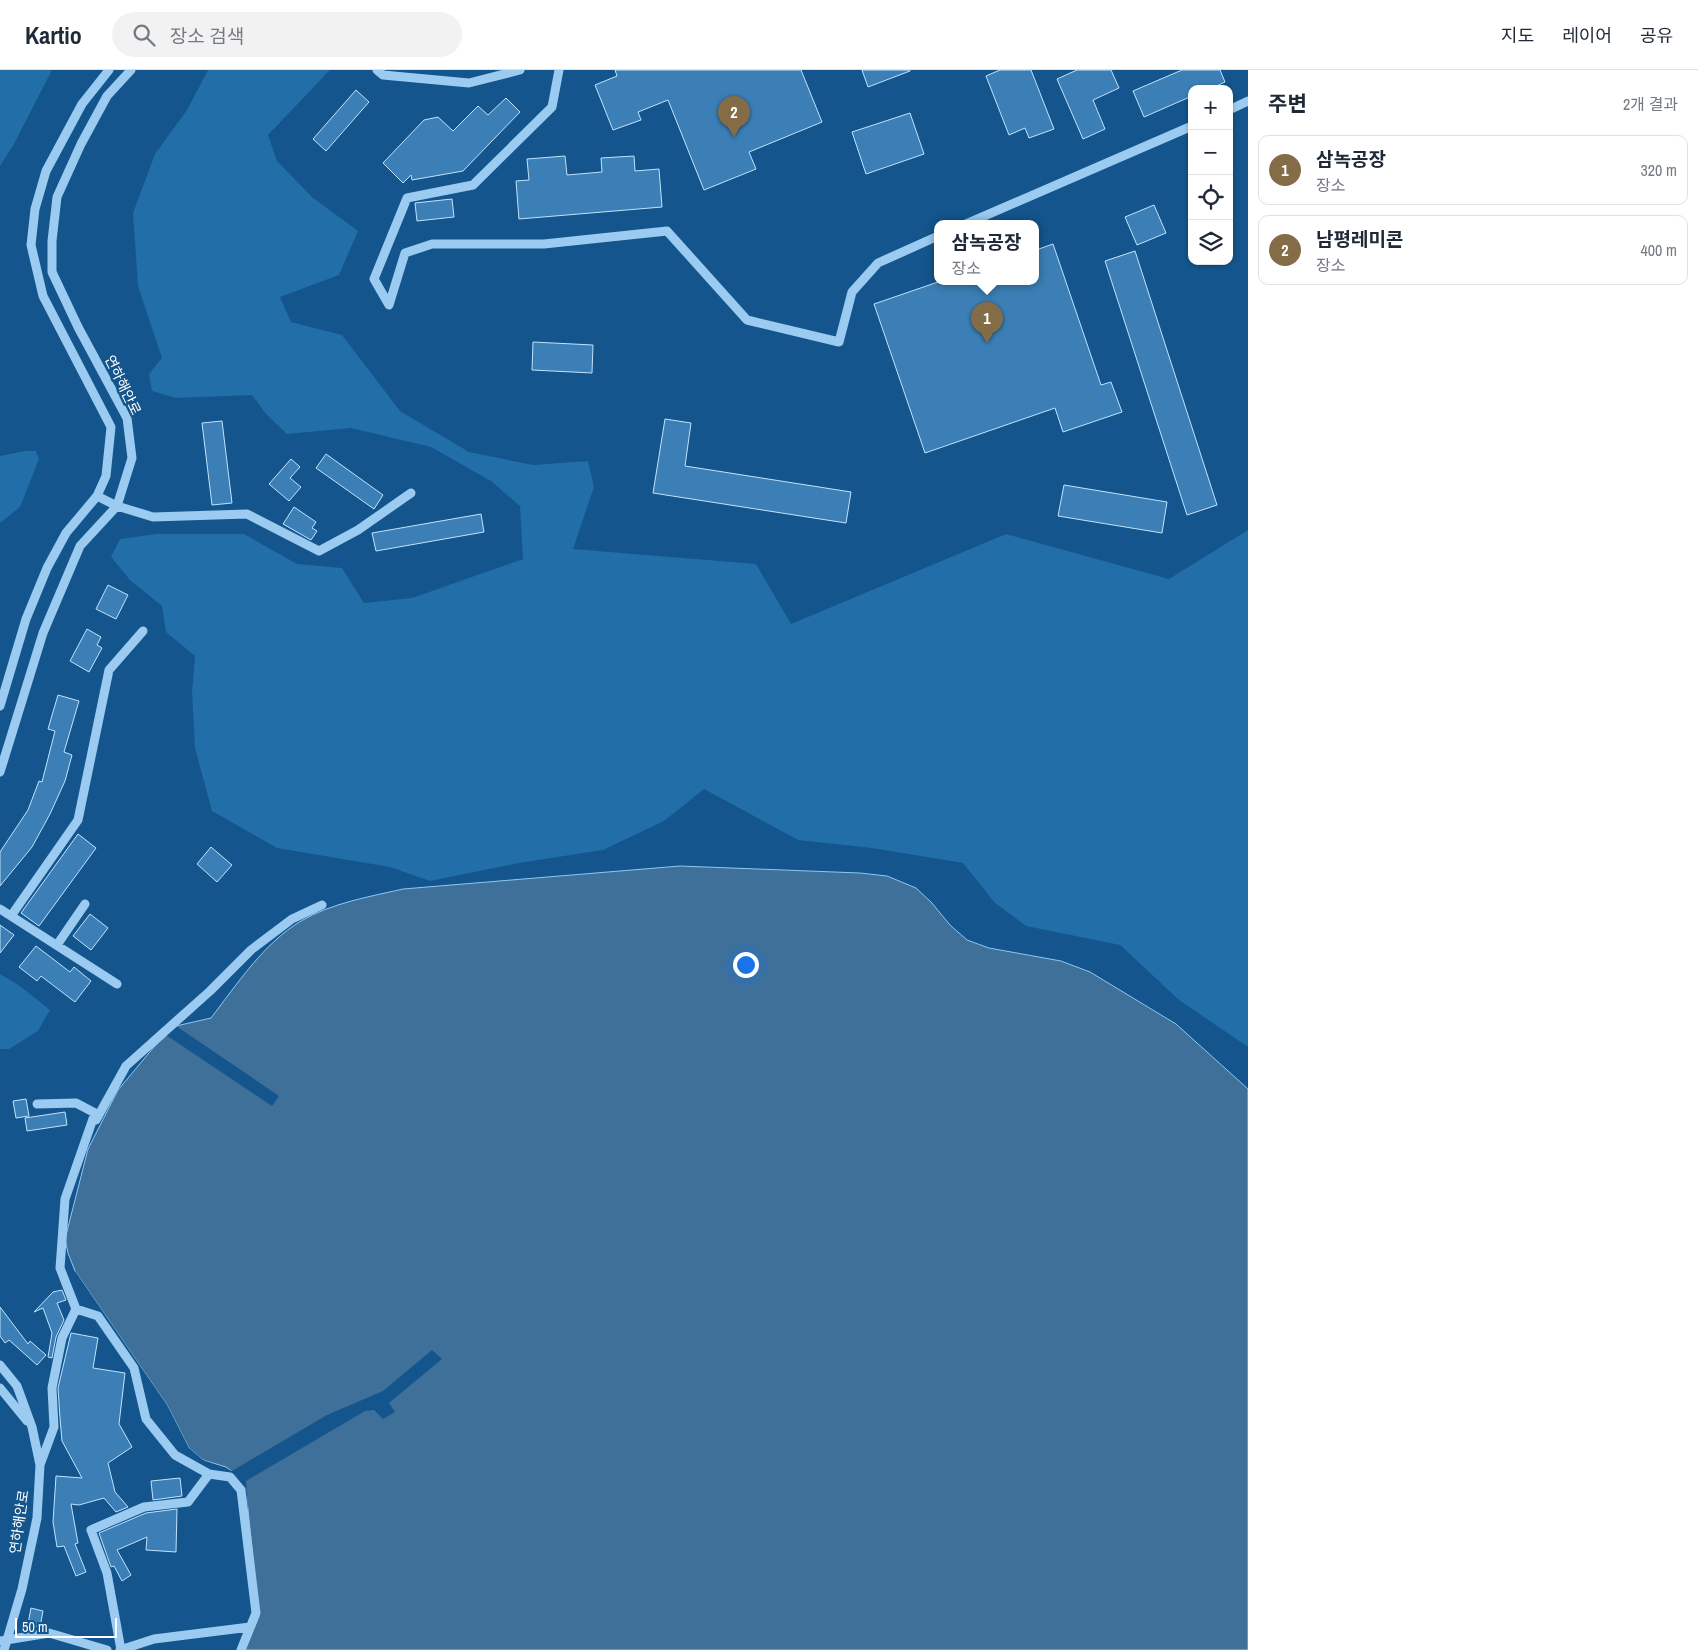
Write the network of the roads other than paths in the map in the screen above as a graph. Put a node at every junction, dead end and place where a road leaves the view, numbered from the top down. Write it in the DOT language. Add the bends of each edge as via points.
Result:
graph roads {
  1 [pos="109,70"];
  2 [pos="130,70"];
  3 [pos="377,70"];
  4 [pos="520,70"];
  5 [pos="559,70"];
  6 [pos="1248,101"];
  7 [pos="1233,108"];
  8 [pos="1188,128"];
  9 [pos="975,220"];
  10 [pos="934,238"];
  11 [pos="411,493"];
  12 [pos="97,496"];
  13 [pos="117,506"];
  14 [pos="143,631"];
  15 [pos="0,706"];
  16 [pos="0,772"];
  17 [pos="85,904"];
  18 [pos="322,905"];
  19 [pos="0,909"];
  20 [pos="11,916"];
  21 [pos="57,945"];
  22 [pos="117,984"];
  23 [pos="37,1104"];
  24 [pos="84,1142"];
  25 [pos="76,1309"];
  26 [pos="0,1365"];
  27 [pos="0,1388"];
  28 [pos="32,1427"];
  29 [pos="40,1465"];
  30 [pos="209,1474"];
  31 [pos="250,1628"];
  32 [pos="4,1641"];
  33 [pos="4,1650"];
  34 [pos="107,1650"];
  35 [pos="120,1650"];
  36 [pos="241,1650"];
  1 -- 12 [label="street" via="82,104 46,171 35,209 31,245 43,296 111,427 106,476"];
  2 -- 13 [label="street, 연하해안로" via="107,96 81,144 57,197 52,241 52,272 127,418 132,458"];
  3 -- 4 [label="street" via="383,75 469,83"];
  5 -- 10 [label="street" via="552,107 473,185 408,198 374,279 389,304 405,252 432,244 544,244 666,231 747,320 839,342 852,292 878,263"];
  6 -- 7 [label="street"];
  8 -- 9 [label="street"];
  11 -- 13 [label="street" via="358,530 319,552 247,514 153,516"];
  12 -- 13 [label="street"];
  12 -- 15 [label="street" via="66,533 47,568 26,619"];
  13 -- 16 [label="street, 연하해안로" via="80,546 43,633"];
  14 -- 20 [label="street" via="110,670 78,820"];
  17 -- 21 [label="street"];
  18 -- 24 [label="street" via="292,919 251,950 126,1066"];
  19 -- 20 [label="street"];
  20 -- 21 [label="street"];
  21 -- 22 [label="street"];
  23 -- 24 [label="street" via="76,1103 95,1113"];
  24 -- 25 [label="street" via="64,1199 60,1268"];
  25 -- 29 [label="street" via="62,1338 52,1388 54,1427"];
  25 -- 30 [label="street" via="98,1316 134,1368 146,1419 175,1455"];
  26 -- 28 [label="street, 연하해안로" via="17,1386"];
  27 -- 28 [label="street, 연하해안로"];
  28 -- 29 [label="street, 연하해안로"];
  29 -- 32 [label="street, 연하해안로" via="37,1518 22,1589"];
  30 -- 31 [label="street" via="230,1477 241,1490 256,1613"];
  30 -- 35 [label="street" via="188,1502 144,1506 91,1530 107,1573"];
  31 -- 35 [label="street" via="154,1639"];
  31 -- 36 [label="street"];
  32 -- 33 [label="street, 연하해안로"];
  32 -- 34 [label="street" via="50,1633"];
}
